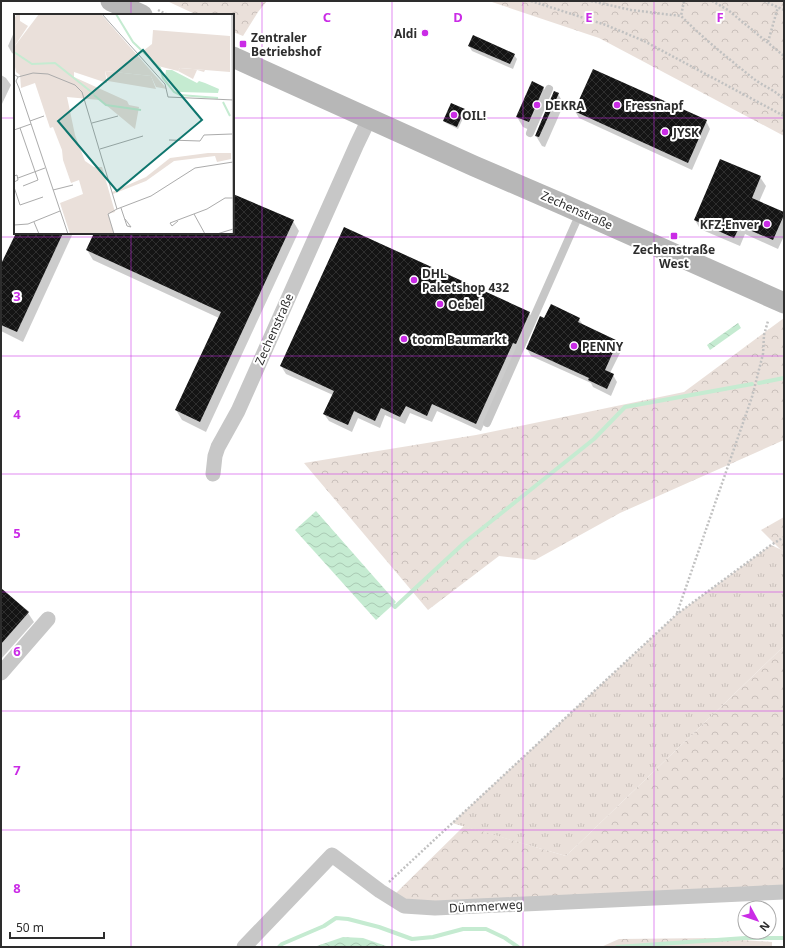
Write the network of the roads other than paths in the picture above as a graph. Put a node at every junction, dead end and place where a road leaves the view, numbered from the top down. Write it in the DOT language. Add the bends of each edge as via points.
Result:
graph roads {
  1 [pos="111,1"];
  2 [pos="140,14"];
  3 [pos="234,57"];
  4 [pos="549,89"];
  5 [pos="369,119"];
  6 [pos="530,133"];
  7 [pos="581,212"];
  8 [pos="784,303"];
  9 [pos="487,424"];
  10 [pos="213,474"];
  11 [pos="48,619"];
  12 [pos="1,673"];
  13 [pos="784,892"];
  14 [pos="244,947"];
  1 -- 2 [label="street"];
  3 -- 5 [label="street, Zechenstraße"];
  4 -- 6 [label="lane"];
  5 -- 7 [label="street, Zechenstraße"];
  5 -- 10 [label="street, Zechenstraße" via="238,411 218,447"];
  7 -- 8 [label="street, Zechenstraße"];
  7 -- 9 [label="lane"];
  11 -- 12 [label="street"];
  13 -- 14 [label="street, Dümmerweg" via="435,908 404,906 332,855"];
}
